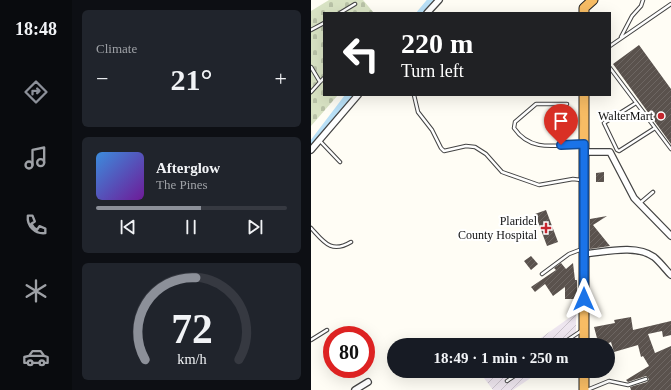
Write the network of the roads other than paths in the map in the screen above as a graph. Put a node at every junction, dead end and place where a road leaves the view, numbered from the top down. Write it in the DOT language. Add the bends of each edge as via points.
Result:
graph roads {
  1 [pos="439,0"];
  2 [pos="593,0"];
  3 [pos="643,0"];
  4 [pos="355,4"];
  5 [pos="671,4"];
  6 [pos="584,10"];
  7 [pos="343,12"];
  8 [pos="428,12"];
  9 [pos="323,23"];
  10 [pos="311,30"];
  11 [pos="621,38"];
  12 [pos="611,45"];
  13 [pos="311,67"];
  14 [pos="611,69"];
  15 [pos="613,72"];
  16 [pos="323,79"];
  17 [pos="320,82"];
  18 [pos="311,92"];
  19 [pos="357,96"];
  20 [pos="414,96"];
  21 [pos="584,96"];
  22 [pos="636,103"];
  23 [pos="567,104"];
  24 [pos="655,128"];
  25 [pos="319,140"];
  26 [pos="584,148"];
  27 [pos="671,149"];
  28 [pos="311,150"];
  29 [pos="340,162"];
  30 [pos="584,180"];
  31 [pos="653,192"];
  32 [pos="640,203"];
  33 [pos="311,228"];
  34 [pos="671,236"];
  35 [pos="351,242"];
  36 [pos="584,251"];
  37 [pos="542,274"];
  38 [pos="671,276"];
  39 [pos="584,329"];
  40 [pos="323,332"];
  41 [pos="570,338"];
  42 [pos="584,338"];
  43 [pos="311,340"];
  44 [pos="512,378"];
  45 [pos="584,378"];
  46 [pos="646,379"];
  47 [pos="507,381"];
  48 [pos="368,382"];
  49 [pos="355,390"];
  50 [pos="585,390"];
  1 -- 8 [label="street"];
  2 -- 6 [label="highway"];
  3 -- 11 [label="lane"];
  4 -- 7 [label="lane"];
  5 -- 11 [label="lane"];
  9 -- 10 [label="lane"];
  11 -- 12 [label="lane"];
  13 -- 17 [label="lane"];
  14 -- 15 [label="lane"];
  15 -- 22 [label="lane"];
  16 -- 17 [label="lane"];
  17 -- 18 [label="lane"];
  19 -- 25 [label="street"];
  20 -- 30 [label="lane" via="418,112 433,130 444,151 466,146 475,147 502,172 539,185 573,179"];
  21 -- 26 [label="highway"];
  22 -- 24 [label="lane"];
  22 -- 24 [label="lane" via="604,123 617,150"];
  23 -- 26 [label="lane" via="535,104 515,122 514,128 517,133 538,146"];
  24 -- 27 [label="lane"];
  25 -- 28 [label="street"];
  25 -- 29 [label="lane"];
  26 -- 30 [label="highway"];
  26 -- 32 [label="street" via="609,152 626,186"];
  30 -- 36 [label="highway"];
  31 -- 32 [label="lane"];
  32 -- 34 [label="street"];
  33 -- 35 [label="lane" via="328,246 338,247"];
  36 -- 37 [label="lane" via="569,254"];
  36 -- 38 [label="street" via="646,252"];
  36 -- 39 [label="highway"];
  39 -- 41 [label="lane"];
  39 -- 42 [label="highway"];
  40 -- 43 [label="lane"];
  44 -- 47 [label="lane"];
  45 -- 50 [label="highway"];
  46 -- 50 [label="lane" via="628,385 609,381"];
  48 -- 49 [label="street"];
}
